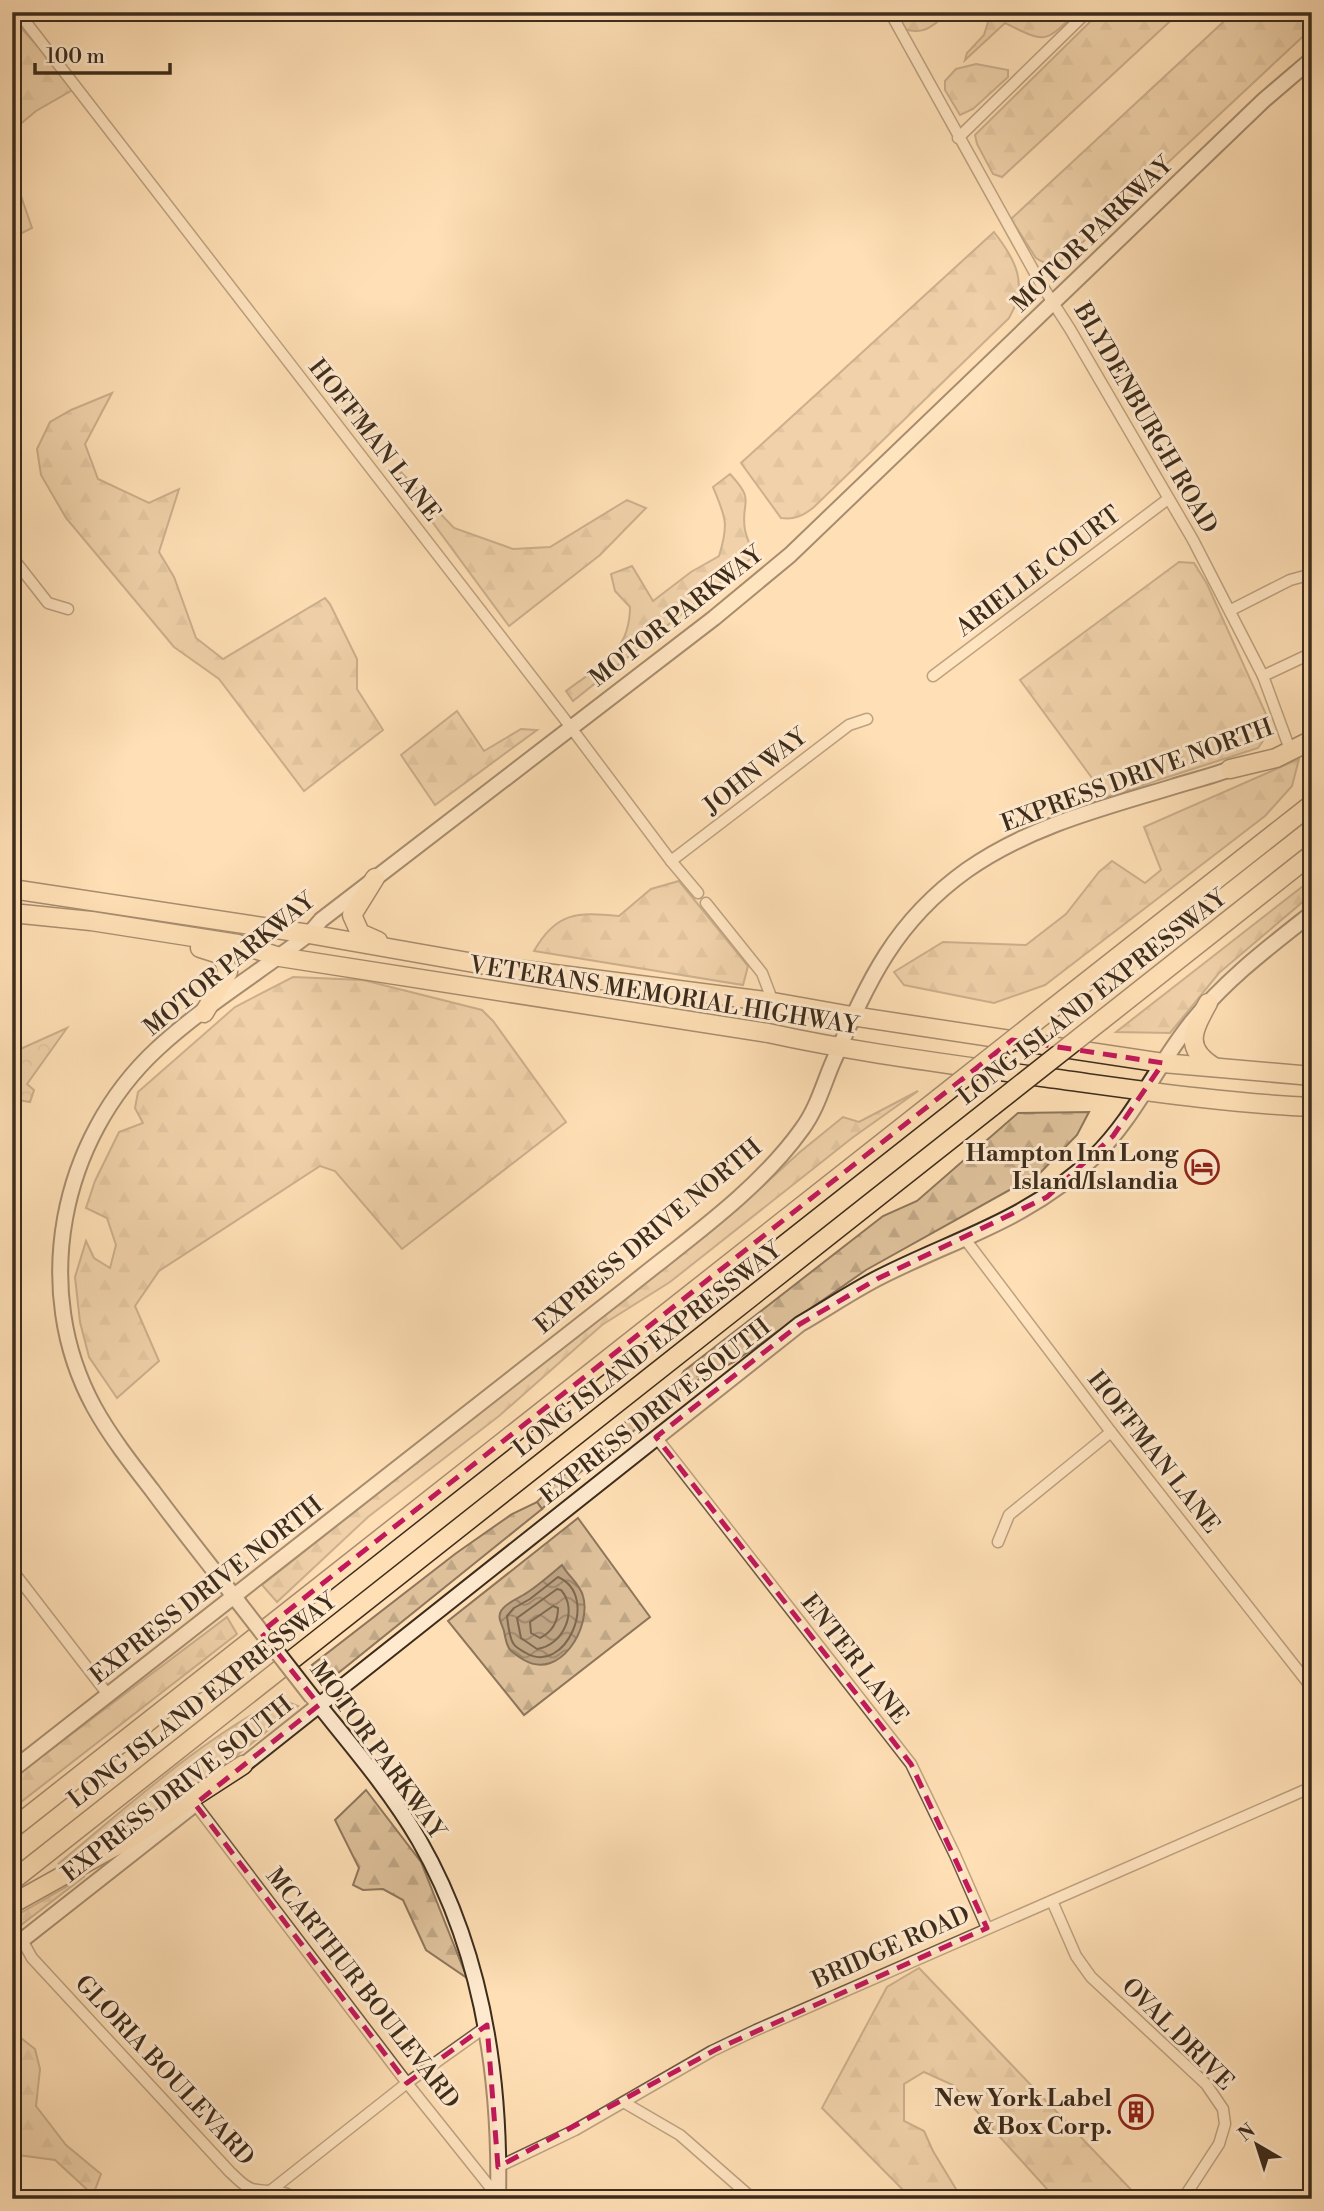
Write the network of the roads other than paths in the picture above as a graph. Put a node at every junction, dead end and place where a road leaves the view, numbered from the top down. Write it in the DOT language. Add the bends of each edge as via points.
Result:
graph roads {
  1 [pos="18,12"];
  2 [pos="890,12"];
  3 [pos="1087,12"];
  4 [pos="1312,60"];
  5 [pos="958,138"];
  6 [pos="1054,303"];
  7 [pos="1168,499"];
  8 [pos="12,557"];
  9 [pos="1312,574"];
  10 [pos="68,609"];
  11 [pos="1231,610"];
  12 [pos="1312,653"];
  13 [pos="933,676"];
  14 [pos="1263,676"];
  15 [pos="867,719"];
  16 [pos="570,727"];
  17 [pos="1312,731"];
  18 [pos="1312,740"];
  19 [pos="1288,744"];
  20 [pos="1230,769"];
  21 [pos="1312,804"];
  22 [pos="1312,854"];
  23 [pos="671,861"];
  24 [pos="375,878"];
  25 [pos="12,889"];
  26 [pos="698,893"];
  27 [pos="706,903"];
  28 [pos="12,913"];
  29 [pos="1312,913"];
  30 [pos="129,928"];
  31 [pos="309,934"];
  32 [pos="280,957"];
  33 [pos="446,958"];
  34 [pos="773,1002"];
  35 [pos="1208,1003"];
  36 [pos="204,1013"];
  37 [pos="852,1016"];
  38 [pos="839,1048"];
  39 [pos="1163,1063"];
  40 [pos="1214,1067"];
  41 [pos="1312,1076"];
  42 [pos="1146,1091"];
  43 [pos="1312,1107"];
  44 [pos="965,1239"];
  45 [pos="1111,1432"];
  46 [pos="656,1437"];
  47 [pos="998,1542"];
  48 [pos="12,1570"];
  49 [pos="236,1599"];
  50 [pos="1312,1688"];
  51 [pos="109,1696"];
  52 [pos="315,1701"];
  53 [pos="243,1765"];
  54 [pos="12,1770"];
  55 [pos="1312,1787"];
  56 [pos="195,1804"];
  57 [pos="12,1829"];
  58 [pos="12,1881"];
  59 [pos="1052,1902"];
  60 [pos="12,1904"];
  61 [pos="987,1928"];
  62 [pos="17,1944"];
  63 [pos="487,2026"];
  64 [pos="407,2083"];
  65 [pos="625,2103"];
  66 [pos="498,2167"];
  67 [pos="270,2190"];
  68 [pos="498,2198"];
  69 [pos="260,2199"];
  70 [pos="295,2199"];
  71 [pos="753,2199"];
  72 [pos="1183,2199"];
  1 -- 16 [label="street, HOFFMAN LANE"];
  2 -- 5 [label="street, BLYDENBURGH ROAD"];
  3 -- 5 [label="street"];
  4 -- 6 [label="main road, MOTOR PARKWAY" via="1271,93"];
  5 -- 6 [label="street, BLYDENBURGH ROAD"];
  6 -- 7 [label="street, BLYDENBURGH ROAD"];
  6 -- 16 [label="main road, MOTOR PARKWAY" via="790,555"];
  7 -- 11 [label="street, BLYDENBURGH ROAD"];
  7 -- 13 [label="street, ARIELLE COURT"];
  8 -- 10 [label="street" via="48,603"];
  9 -- 11 [label="street"];
  11 -- 14 [label="street, BLYDENBURGH ROAD"];
  12 -- 14 [label="street"];
  14 -- 19 [label="street, BLYDENBURGH ROAD"];
  15 -- 23 [label="street, JOHN WAY" via="849,725"];
  16 -- 23 [label="street, HOFFMAN LANE"];
  16 -- 24 [label="main road, MOTOR PARKWAY"];
  17 -- 19 [label="main road, EXPRESS DRIVE NORTH"];
  18 -- 20 [label="highway" via="1276,758"];
  19 -- 20 [label="main road, EXPRESS DRIVE NORTH"];
  20 -- 37 [label="main road, EXPRESS DRIVE NORTH" via="1068,820 980,862 904,928 878,965"];
  21 -- 57 [label="highway, LONG ISLAND EXPRESSWAY, bridge"];
  22 -- 58 [label="highway, LONG ISLAND EXPRESSWAY, bridge"];
  23 -- 26 [label="street, HOFFMAN LANE"];
  24 -- 31 [label="main road, MOTOR PARKWAY"];
  24 -- 33 [label="highway" via="352,915 359,933"];
  25 -- 31 [label="highway, VETERANS MEMORIAL HIGHWAY"];
  27 -- 34 [label="street" via="762,973"];
  28 -- 30 [label="highway, VETERANS MEMORIAL HIGHWAY"];
  29 -- 35 [label="main road, EXPRESS DRIVE SOUTH" via="1245,966"];
  30 -- 32 [label="highway, VETERANS MEMORIAL HIGHWAY" via="238,944"];
  30 -- 36 [label="highway" via="222,955 227,976"];
  31 -- 32 [label="main road, MOTOR PARKWAY"];
  31 -- 33 [label="highway, VETERANS MEMORIAL HIGHWAY"];
  32 -- 36 [label="main road, MOTOR PARKWAY"];
  32 -- 38 [label="highway, VETERANS MEMORIAL HIGHWAY"];
  33 -- 34 [label="highway, VETERANS MEMORIAL HIGHWAY"];
  34 -- 37 [label="highway, VETERANS MEMORIAL HIGHWAY"];
  35 -- 39 [label="main road, EXPRESS DRIVE SOUTH"];
  35 -- 40 [label="highway" via="1194,1029 1193,1045 1201,1059"];
  36 -- 49 [label="main road, MOTOR PARKWAY" via="149,1057 125,1083 94,1130 72,1181 62,1225 60,1265 63,1312 74,1363 94,1407"];
  37 -- 38 [label="main road, EXPRESS DRIVE NORTH"];
  37 -- 39 [label="highway, VETERANS MEMORIAL HIGHWAY"];
  38 -- 42 [label="highway, VETERANS MEMORIAL HIGHWAY"];
  38 -- 49 [label="main road, EXPRESS DRIVE NORTH" via="804,1128 775,1163 626,1289"];
  39 -- 40 [label="highway, VETERANS MEMORIAL HIGHWAY"];
  39 -- 42 [label="main road, EXPRESS DRIVE SOUTH"];
  40 -- 41 [label="highway, VETERANS MEMORIAL HIGHWAY"];
  42 -- 43 [label="highway, VETERANS MEMORIAL HIGHWAY"];
  42 -- 44 [label="main road, EXPRESS DRIVE SOUTH" via="1093,1158 1047,1197"];
  44 -- 45 [label="street, HOFFMAN LANE"];
  44 -- 46 [label="main road, EXPRESS DRIVE SOUTH" via="877,1279 800,1324"];
  45 -- 47 [label="street" via="1009,1515"];
  45 -- 50 [label="street, HOFFMAN LANE"];
  46 -- 52 [label="main road, EXPRESS DRIVE SOUTH"];
  46 -- 61 [label="street, ENTER LANE" via="911,1764"];
  48 -- 51 [label="street"];
  49 -- 51 [label="main road, EXPRESS DRIVE NORTH"];
  49 -- 52 [label="main road, MOTOR PARKWAY, bridge"];
  51 -- 54 [label="main road, EXPRESS DRIVE NORTH"];
  52 -- 53 [label="main road, EXPRESS DRIVE SOUTH"];
  52 -- 63 [label="main road, MOTOR PARKWAY" via="393,1802 438,1875 468,1952"];
  53 -- 56 [label="main road, EXPRESS DRIVE SOUTH"];
  53 -- 60 [label="highway" via="132,1837"];
  55 -- 59 [label="street, BRIDGE ROAD"];
  56 -- 62 [label="main road, EXPRESS DRIVE SOUTH"];
  56 -- 64 [label="street, MCARTHUR BOULEVARD"];
  59 -- 61 [label="street, BRIDGE ROAD"];
  59 -- 72 [label="street, OVAL DRIVE" via="1076,1956 1091,1977 1206,2084 1223,2109 1225,2124 1219,2144"];
  61 -- 65 [label="street, BRIDGE ROAD" via="712,2051"];
  62 -- 67 [label="street, GLORIA BOULEVARD" via="221,2163 245,2186"];
  63 -- 64 [label="street"];
  63 -- 66 [label="main road, MOTOR PARKWAY"];
  64 -- 67 [label="street"];
  64 -- 68 [label="street, MCARTHUR BOULEVARD"];
  65 -- 66 [label="street, BRIDGE ROAD"];
  65 -- 71 [label="street" via="680,2135"];
  66 -- 68 [label="main road, MOTOR PARKWAY"];
  67 -- 69 [label="street"];
  67 -- 70 [label="street, GLORIA BOULEVARD"];
}
